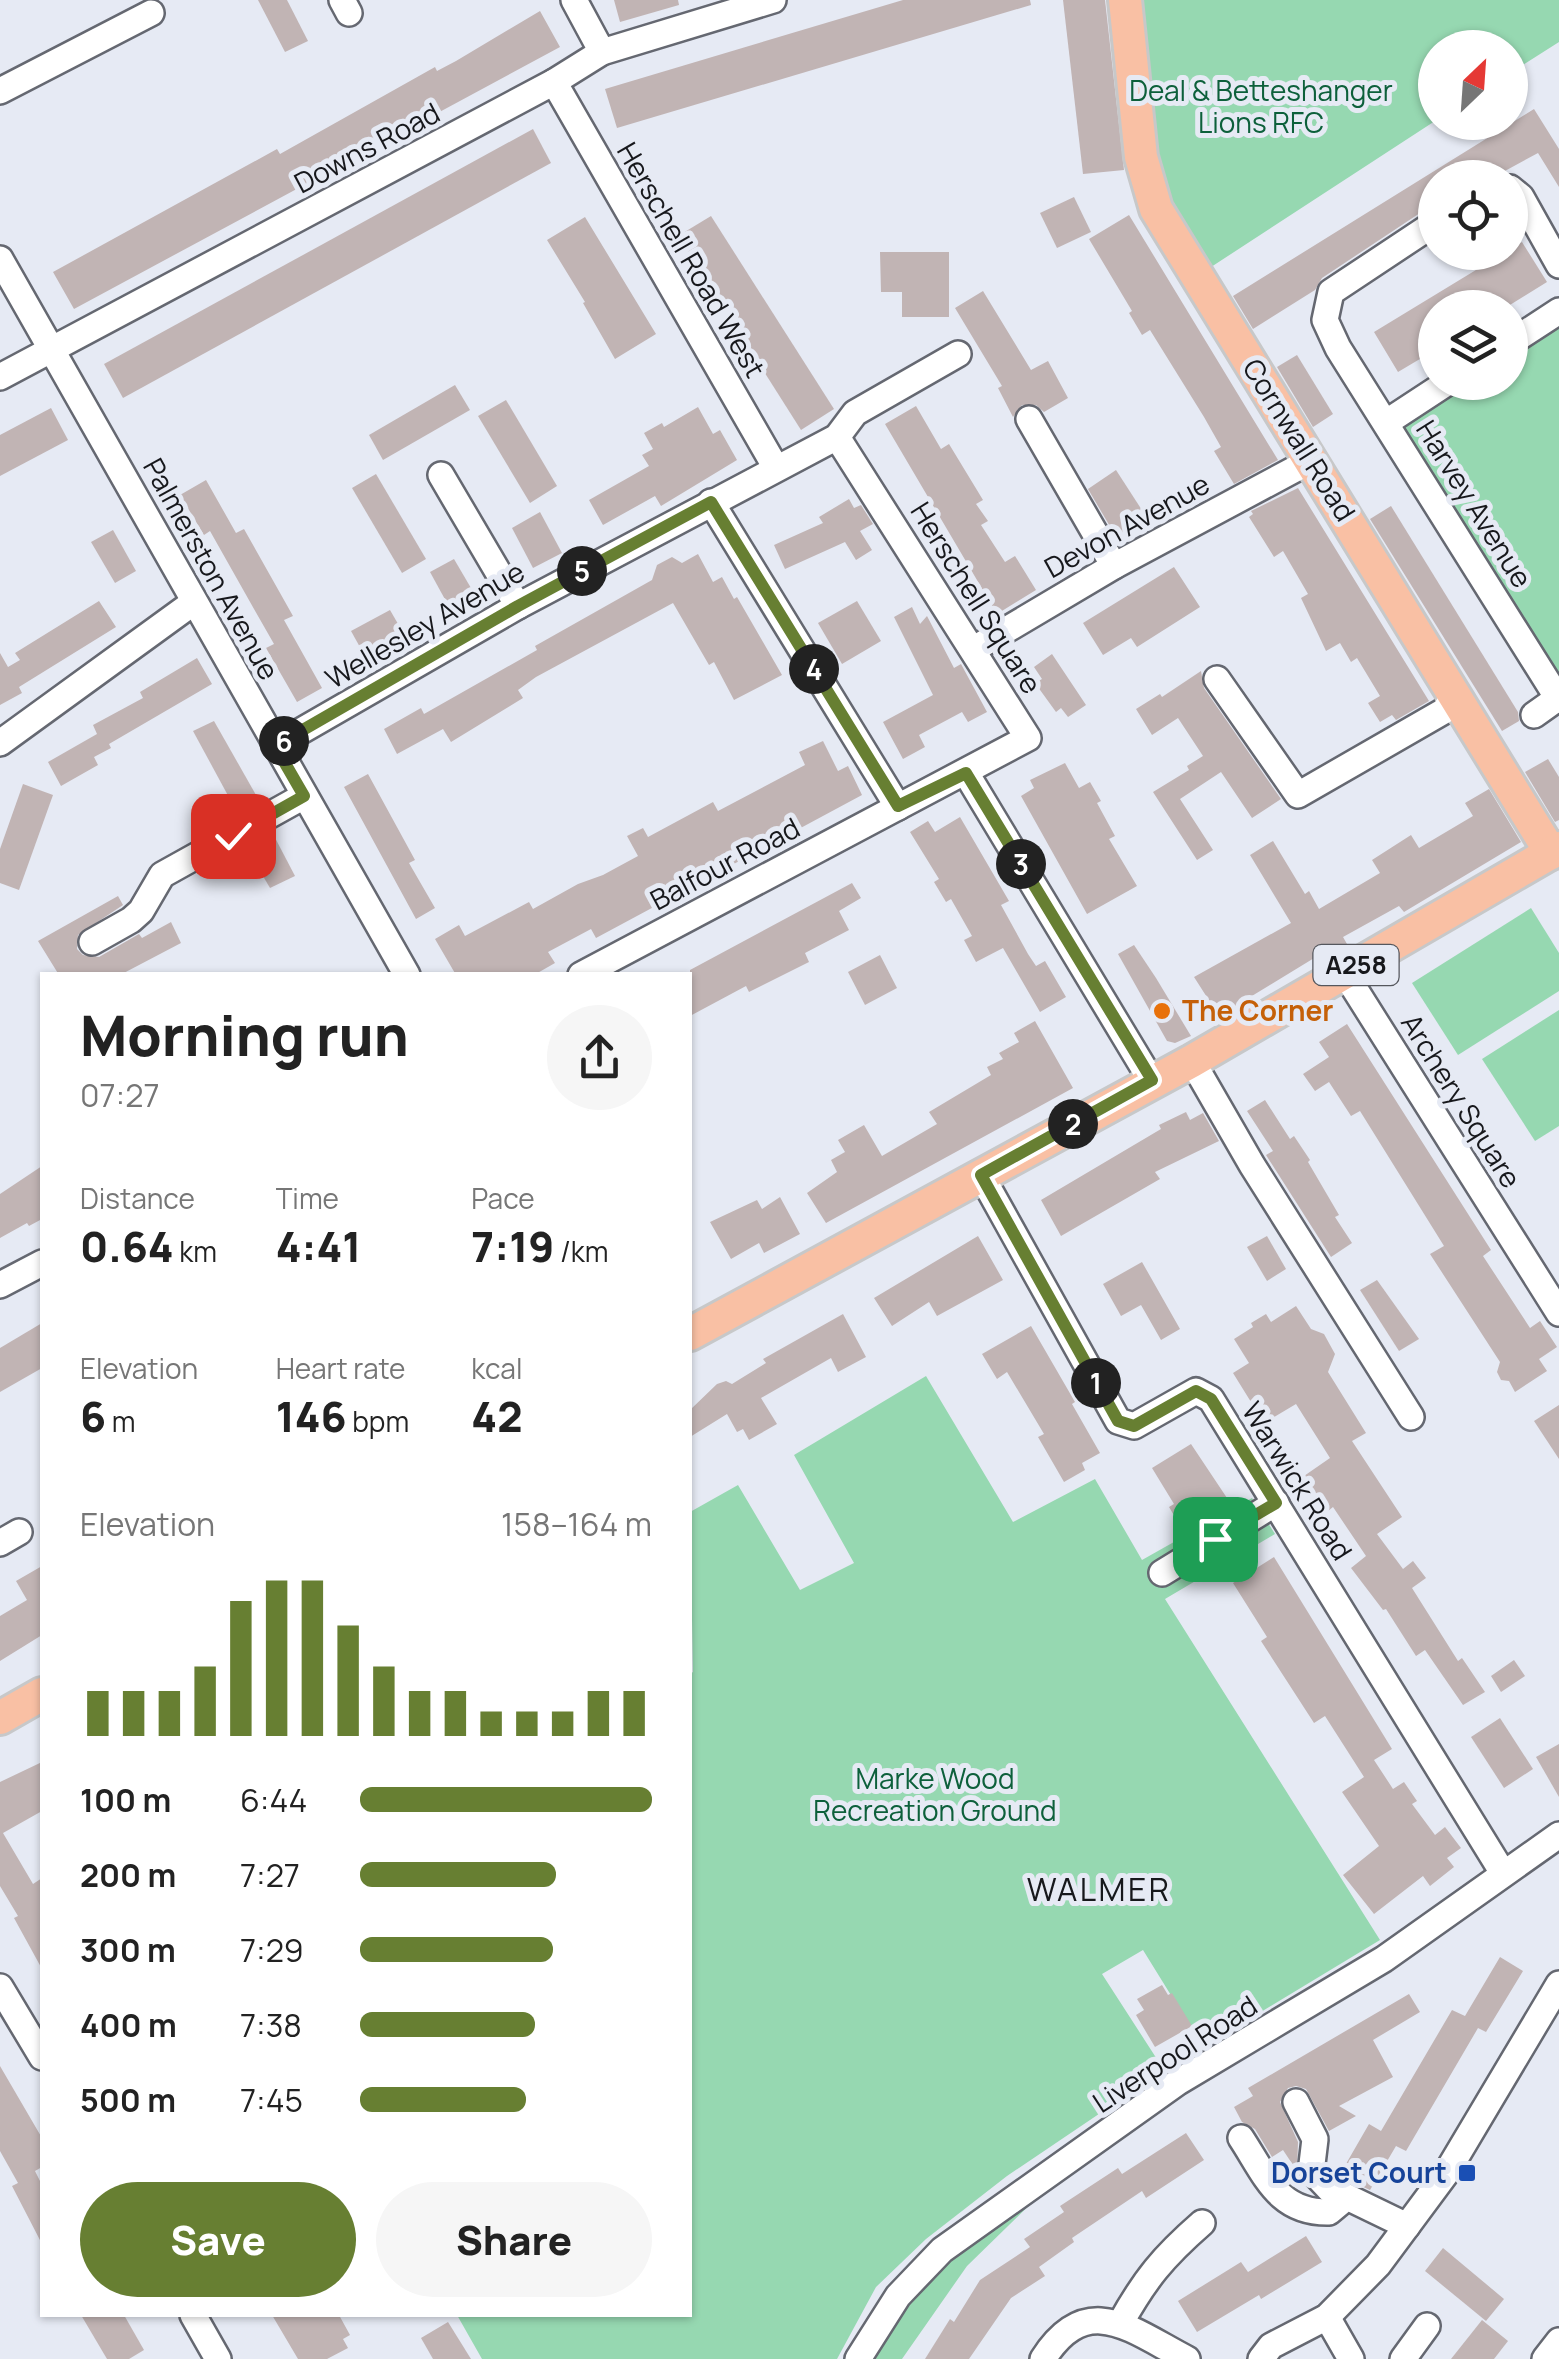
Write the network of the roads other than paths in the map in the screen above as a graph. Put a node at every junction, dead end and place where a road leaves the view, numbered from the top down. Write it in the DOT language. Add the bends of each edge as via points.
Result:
graph roads {
  1 [pos="574,0"];
  2 [pos="773,0"];
  3 [pos="1125,0"];
  4 [pos="151,13"];
  5 [pos="602,52"];
  6 [pos="554,82"];
  7 [pos="0,91"];
  8 [pos="1528,209"];
  9 [pos="1418,234"];
  10 [pos="0,259"];
  11 [pos="1559,265"];
  12 [pos="1559,311"];
  13 [pos="1528,331"];
  14 [pos="53,348"];
  15 [pos="958,354"];
  16 [pos="0,377"];
  17 [pos="1421,400"];
  18 [pos="1028,420"];
  19 [pos="1388,422"];
  20 [pos="837,437"];
  21 [pos="1312,460"];
  22 [pos="776,468"];
  23 [pos="441,475"];
  24 [pos="711,502"];
  25 [pos="1114,566"];
  26 [pos="194,602"];
  27 [pos="518,606"];
  28 [pos="974,649"];
  29 [pos="1217,679"];
  30 [pos="1455,696"];
  31 [pos="1558,699"];
  32 [pos="1534,714"];
  33 [pos="0,743"];
  34 [pos="275,746"];
  35 [pos="966,773"];
  36 [pos="304,796"];
  37 [pos="898,806"];
  38 [pos="1556,856"];
  39 [pos="92,942"];
  40 [pos="405,972"];
  41 [pos="587,972"];
  42 [pos="1344,972"];
  43 [pos="1192,1061"];
  44 [pos="1152,1080"];
  45 [pos="981,1175"];
  46 [pos="40,1264"];
  47 [pos="0,1286"];
  48 [pos="1559,1313"];
  49 [pos="692,1333"];
  50 [pos="1411,1417"];
  51 [pos="1276,1503"];
  52 [pos="1162,1573"];
  53 [pos="40,1695"];
  54 [pos="0,1718"];
  55 [pos="1559,1835"];
  56 [pos="1503,1873"];
  57 [pos="1559,1984"];
  58 [pos="4,2004"];
  59 [pos="40,2054"];
  60 [pos="1296,2102"];
  61 [pos="1241,2138"];
  62 [pos="1347,2197"];
  63 [pos="1202,2223"];
  64 [pos="1408,2226"];
  65 [pos="195,2317"];
  66 [pos="1327,2317"];
  67 [pos="1120,2324"];
  68 [pos="1427,2326"];
  69 [pos="1559,2341"];
  70 [pos="218,2359"];
  71 [pos="858,2359"];
  72 [pos="1042,2359"];
  73 [pos="1187,2359"];
  74 [pos="1260,2359"];
  75 [pos="1352,2359"];
  76 [pos="1403,2359"];
  77 [pos="1545,2359"];
  1 -- 5 [label="street"];
  2 -- 5 [label="street, Downs Road"];
  3 -- 21 [label="main road, Cornwall Road" via="1141,157 1156,209"];
  4 -- 7 [label="street"];
  5 -- 6 [label="street, Downs Road"];
  6 -- 14 [label="street, Downs Road"];
  6 -- 22 [label="street, Herschell Road West"];
  8 -- 11 [label="street"];
  9 -- 19 [label="street, Harvey Avenue" via="1331,292 1326,304 1330,333"];
  10 -- 14 [label="street, Palmerston Avenue"];
  12 -- 13 [label="street"];
  14 -- 16 [label="street, Downs Road"];
  14 -- 26 [label="street, Palmerston Avenue"];
  15 -- 20 [label="street" via="855,413"];
  17 -- 19 [label="street"];
  18 -- 25 [label="street"];
  19 -- 31 [label="street, Harvey Avenue"];
  20 -- 22 [label="street"];
  20 -- 28 [label="street, Herschell Square"];
  21 -- 25 [label="street, Devon Avenue"];
  21 -- 30 [label="main road, Cornwall Road"];
  22 -- 24 [label="street"];
  23 -- 27 [label="street"];
  24 -- 27 [label="street, Wellesley Avenue"];
  24 -- 37 [label="street"];
  25 -- 28 [label="street, Devon Avenue"];
  26 -- 33 [label="street"];
  26 -- 34 [label="street, Palmerston Avenue"];
  27 -- 34 [label="street, Wellesley Avenue"];
  28 -- 35 [label="street, Herschell Square" via="1028,738"];
  29 -- 30 [label="street" via="1298,795 1444,711"];
  30 -- 38 [label="main road, Cornwall Road"];
  31 -- 32 [label="street, Harvey Avenue"];
  34 -- 36 [label="street, Palmerston Avenue"];
  35 -- 37 [label="street, Herschell Square"];
  35 -- 44 [label="street"];
  36 -- 39 [label="street" via="162,875 140,912"];
  36 -- 40 [label="street, Palmerston Avenue"];
  37 -- 41 [label="street, Balfour Road"];
  38 -- 42 [label="main road, A258"];
  42 -- 43 [label="main road, A258"];
  42 -- 48 [label="street, Archery Square"];
  43 -- 44 [label="main road, A258"];
  43 -- 50 [label="street"];
  44 -- 45 [label="main road, A258"];
  45 -- 49 [label="main road, A258"];
  45 -- 51 [label="street, Warwick Road" via="1118,1421 1134,1426 1196,1391 1211,1399"];
  46 -- 47 [label="street"];
  51 -- 52 [label="street"];
  51 -- 56 [label="street, Warwick Road"];
  53 -- 54 [label="main road"];
  55 -- 56 [label="street, Liverpool Road"];
  56 -- 71 [label="street, Liverpool Road" via="1384,1959 1178,2082 942,2250 898,2296"];
  57 -- 64 [label="street"];
  58 -- 59 [label="street"];
  60 -- 62 [label="street" via="1315,2139 1314,2173"];
  61 -- 62 [label="street" via="1286,2203 1328,2212"];
  62 -- 64 [label="street"];
  63 -- 67 [label="street" via="1164,2256"];
  64 -- 66 [label="street"];
  65 -- 70 [label="street"];
  66 -- 74 [label="street" via="1271,2346"];
  66 -- 75 [label="street"];
  67 -- 72 [label="street" via="1091,2318 1065,2332"];
  67 -- 73 [label="street"];
  68 -- 76 [label="street"];
  69 -- 77 [label="street"];
}
